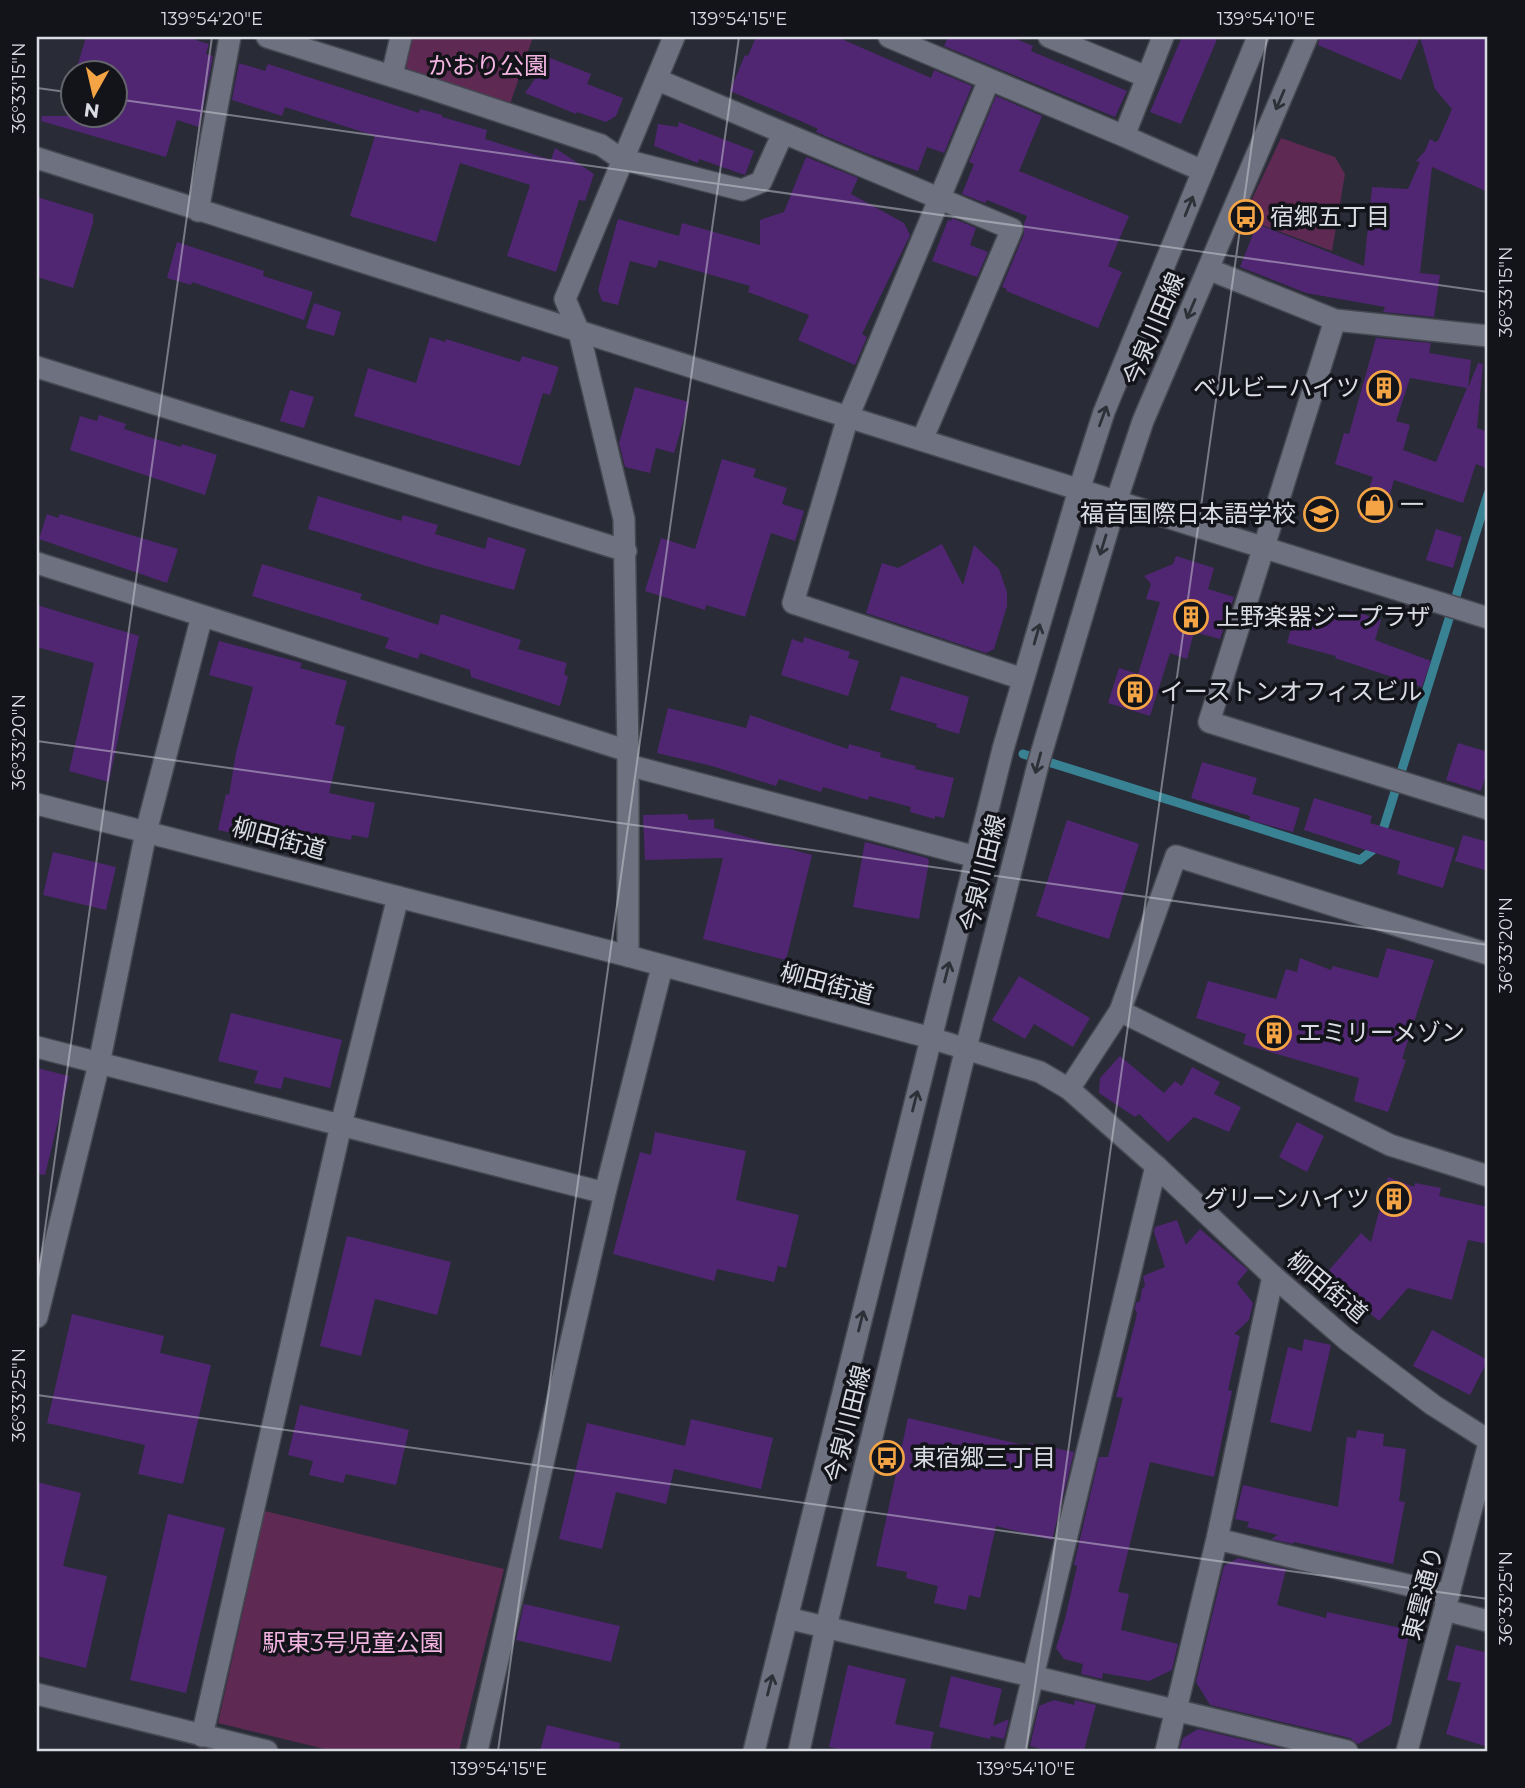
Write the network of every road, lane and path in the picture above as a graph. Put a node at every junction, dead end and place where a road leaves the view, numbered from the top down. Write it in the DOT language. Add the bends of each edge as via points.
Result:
graph roads {
  1 [pos="230,37"];
  2 [pos="267,37"];
  3 [pos="401,37"];
  4 [pos="674,37"];
  5 [pos="888,37"];
  6 [pos="1049,37"];
  7 [pos="1163,37"];
  8 [pos="1258,37"];
  9 [pos="1307,37"];
  10 [pos="392,75"];
  11 [pos="1147,77"];
  12 [pos="989,79"];
  13 [pos="658,80"];
  14 [pos="783,133"];
  15 [pos="1124,136"];
  16 [pos="37,158"];
  17 [pos="621,159"];
  18 [pos="1203,171"];
  19 [pos="939,200"];
  20 [pos="198,211"];
  21 [pos="1208,269"];
  22 [pos="1335,320"];
  23 [pos="579,332"];
  24 [pos="1488,336"];
  25 [pos="37,367"];
  26 [pos="848,417"];
  27 [pos="922,440"];
  28 [pos="1079,490"];
  29 [pos="1116,502"];
  30 [pos="1263,548"];
  31 [pos="626,551"];
  32 [pos="37,563"];
  33 [pos="202,616"];
  34 [pos="1488,618"];
  35 [pos="1023,679"];
  36 [pos="628,758"];
  37 [pos="37,804"];
  38 [pos="1488,809"];
  39 [pos="146,832"];
  40 [pos="976,858"];
  41 [pos="398,897"];
  42 [pos="1488,954"];
  43 [pos="628,956"];
  44 [pos="662,967"];
  45 [pos="1120,1011"];
  46 [pos="931,1038"];
  47 [pos="37,1046"];
  48 [pos="966,1048"];
  49 [pos="99,1064"];
  50 [pos="1069,1089"];
  51 [pos="341,1125"];
  52 [pos="1156,1166"];
  53 [pos="1488,1176"];
  54 [pos="605,1193"];
  55 [pos="1273,1276"];
  56 [pos="37,1317"];
  57 [pos="1488,1440"];
  58 [pos="1488,1447"];
  59 [pos="1217,1539"];
  60 [pos="1447,1603"];
  61 [pos="787,1618"];
  62 [pos="1488,1621"];
  63 [pos="826,1627"];
  64 [pos="1033,1675"];
  65 [pos="37,1694"];
  66 [pos="1176,1709"];
  67 [pos="202,1736"];
  68 [pos="267,1751"];
  69 [pos="477,1751"];
  70 [pos="754,1751"];
  71 [pos="799,1751"];
  72 [pos="1015,1751"];
  73 [pos="1166,1751"];
  74 [pos="1347,1751"];
  75 [pos="1407,1751"];
  1 -- 20 [label="street"];
  2 -- 10 [label="street"];
  3 -- 10 [label="street"];
  4 -- 13 [label="street"];
  5 -- 12 [label="street"];
  6 -- 11 [label="street"];
  7 -- 11 [label="street"];
  8 -- 18 [label="street, 今泉川田線"];
  9 -- 21 [label="street, 今泉川田線, one-way"];
  10 -- 17 [label="street" via="601,145"];
  11 -- 15 [label="street"];
  12 -- 15 [label="street"];
  12 -- 19 [label="street"];
  13 -- 14 [label="street"];
  13 -- 17 [label="street"];
  14 -- 17 [label="street" via="761,182 743,190"];
  14 -- 19 [label="street"];
  15 -- 18 [label="street"];
  16 -- 20 [label="street"];
  17 -- 23 [label="street" via="565,299"];
  28 -- 18 [label="street, 今泉川田線, one-way" via="1104,412"];
  19 -- 26 [label="street"];
  19 -- 27 [label="street" via="1012,229"];
  20 -- 23 [label="street"];
  21 -- 22 [label="street"];
  21 -- 29 [label="street, 今泉川田線, one-way" via="1143,421"];
  22 -- 24 [label="street"];
  22 -- 30 [label="street"];
  23 -- 26 [label="street"];
  23 -- 31 [label="street" via="624,519"];
  25 -- 31 [label="street"];
  26 -- 27 [label="street"];
  26 -- 35 [label="street" via="793,603"];
  27 -- 28 [label="street"];
  28 -- 29 [label="street"];
  35 -- 28 [label="street, 今泉川田線, one-way"];
  29 -- 30 [label="street"];
  29 -- 48 [label="street, 今泉川田線, one-way" via="1039,761"];
  30 -- 34 [label="street"];
  30 -- 38 [label="street" via="1209,722"];
  31 -- 36 [label="street"];
  32 -- 33 [label="street"];
  33 -- 36 [label="street"];
  33 -- 39 [label="street"];
  35 -- 40 [label="street, 今泉川田線"];
  36 -- 40 [label="street"];
  36 -- 43 [label="street"];
  37 -- 39 [label="street, 柳田街道"];
  39 -- 41 [label="street, 柳田街道"];
  39 -- 49 [label="street"];
  46 -- 40 [label="street, 今泉川田線, one-way"];
  41 -- 43 [label="street, 柳田街道"];
  41 -- 51 [label="street"];
  42 -- 45 [label="street" via="1176,856"];
  43 -- 44 [label="street, 柳田街道"];
  44 -- 46 [label="street, 柳田街道"];
  44 -- 54 [label="street"];
  45 -- 50 [label="street"];
  45 -- 53 [label="street" via="1390,1145"];
  46 -- 48 [label="street, 柳田街道"];
  61 -- 46 [label="street, 今泉川田線, one-way"];
  47 -- 49 [label="street"];
  48 -- 50 [label="street, 柳田街道" via="1040,1072"];
  48 -- 63 [label="street, 今泉川田線"];
  49 -- 51 [label="street"];
  49 -- 56 [label="street"];
  50 -- 52 [label="street, 柳田街道"];
  51 -- 54 [label="street"];
  51 -- 67 [label="street"];
  52 -- 55 [label="street, 柳田街道"];
  52 -- 64 [label="street"];
  54 -- 69 [label="street"];
  55 -- 57 [label="street, 柳田街道" via="1433,1405"];
  55 -- 59 [label="street"];
  58 -- 60 [label="street, 東雲通り"];
  59 -- 60 [label="street"];
  59 -- 66 [label="street"];
  60 -- 62 [label="street"];
  60 -- 75 [label="street, 東雲通り"];
  61 -- 63 [label="street"];
  70 -- 61 [label="street, 今泉川田線, one-way"];
  63 -- 64 [label="street"];
  63 -- 71 [label="street, 今泉川田線"];
  64 -- 66 [label="street"];
  64 -- 72 [label="street"];
  65 -- 67 [label="street"];
  66 -- 73 [label="street"];
  66 -- 74 [label="street"];
  67 -- 68 [label="street"];
}
